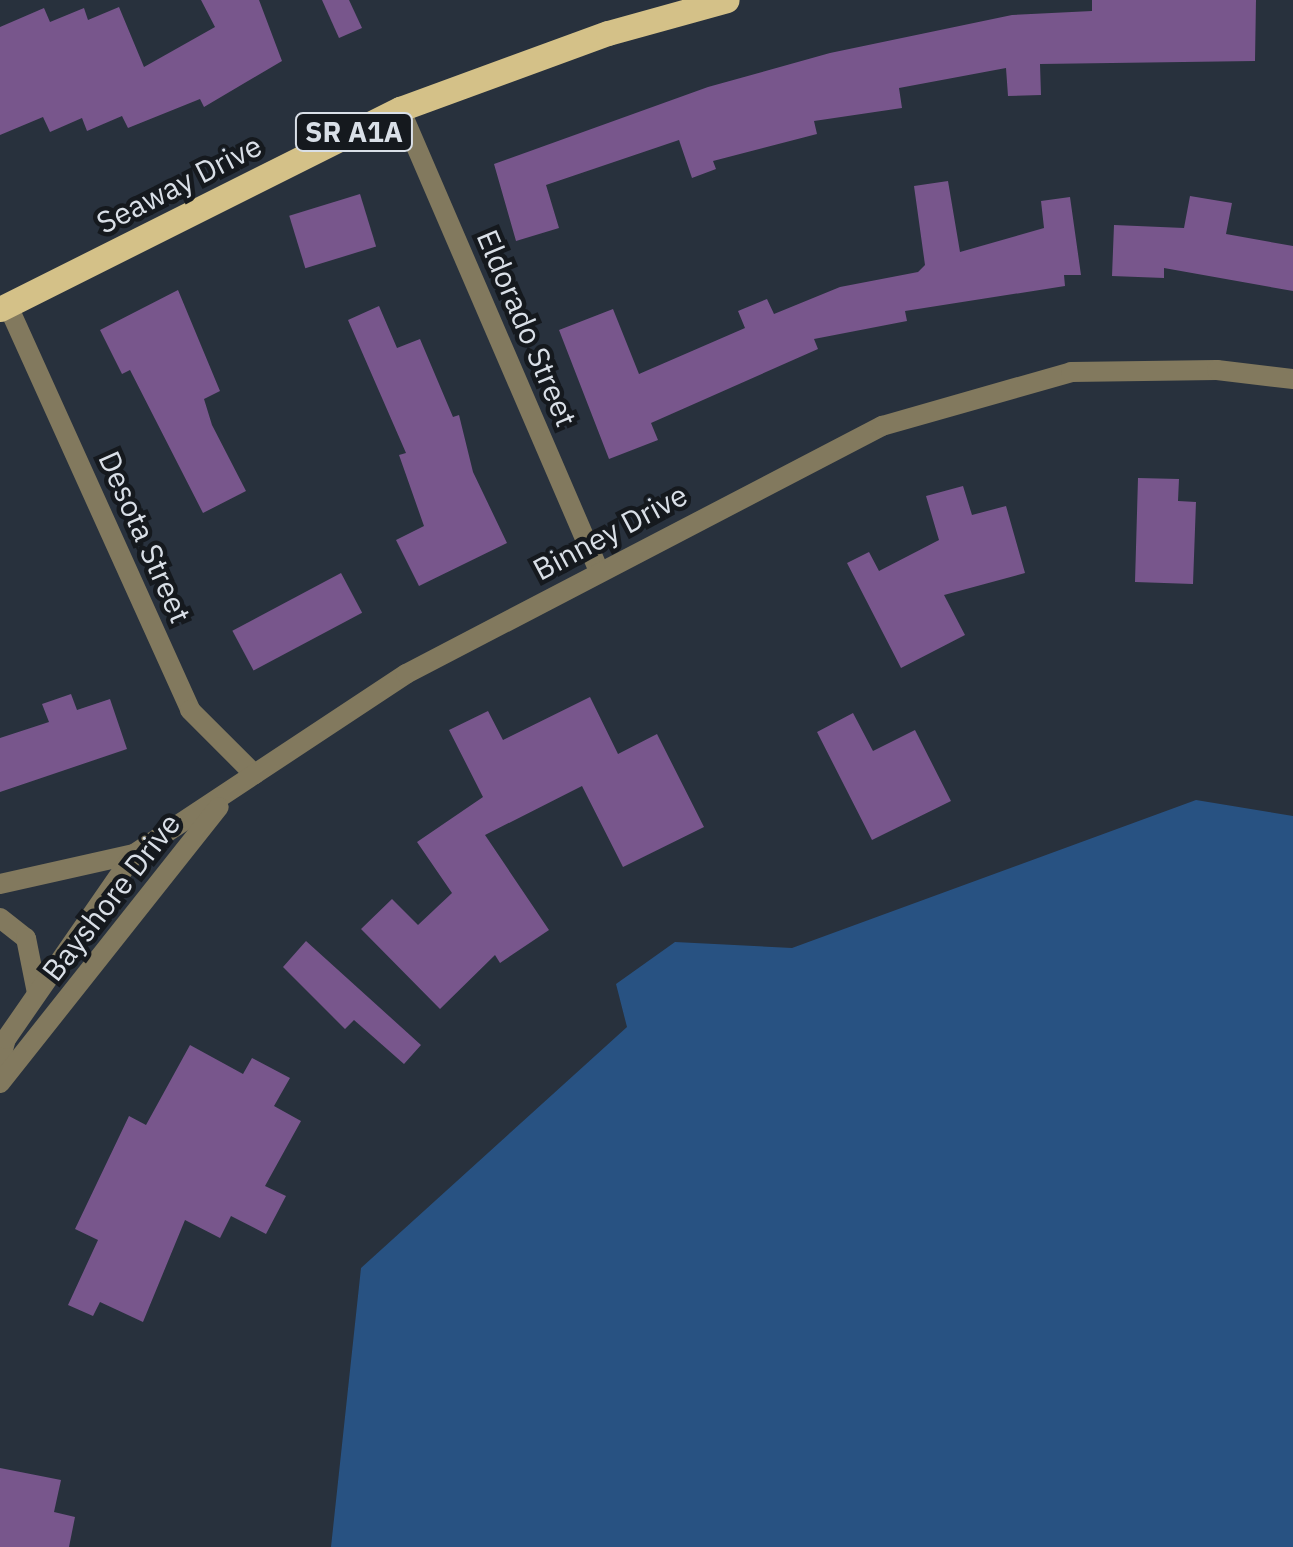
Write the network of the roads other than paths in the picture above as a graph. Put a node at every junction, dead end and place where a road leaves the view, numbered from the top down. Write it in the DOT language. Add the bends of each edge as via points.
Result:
graph roads {
  1 [pos="727,0"];
  2 [pos="400,109"];
  3 [pos="4,308"];
  4 [pos="1293,379"];
  5 [pos="599,570"];
  6 [pos="254,774"];
  7 [pos="230,792"];
  8 [pos="134,854"];
  9 [pos="0,884"];
  10 [pos="0,918"];
  11 [pos="36,993"];
  12 [pos="0,1061"];
  13 [pos="0,1083"];
  1 -- 2 [label="main road, Seaway Drive / SR A1A" via="608,33"];
  2 -- 3 [label="main road, Seaway Drive / SR A1A"];
  2 -- 5 [label="street, Eldorado Street"];
  3 -- 6 [label="street, Desota Street" via="190,710"];
  4 -- 5 [label="street, Binney Drive" via="1217,370 1071,372 942,406 882,426"];
  5 -- 6 [label="street, Binney Drive" via="406,674"];
  6 -- 7 [label="street, Binney Drive"];
  7 -- 8 [label="street, Binney Drive"];
  7 -- 13 [label="street, Bayshore Drive"];
  8 -- 9 [label="street, Binney Drive"];
  8 -- 11 [label="street, Bayshore Drive"];
  10 -- 11 [label="street, Bayshore Drive" via="26,938"];
  11 -- 12 [label="street, Bayshore Drive"];
}
